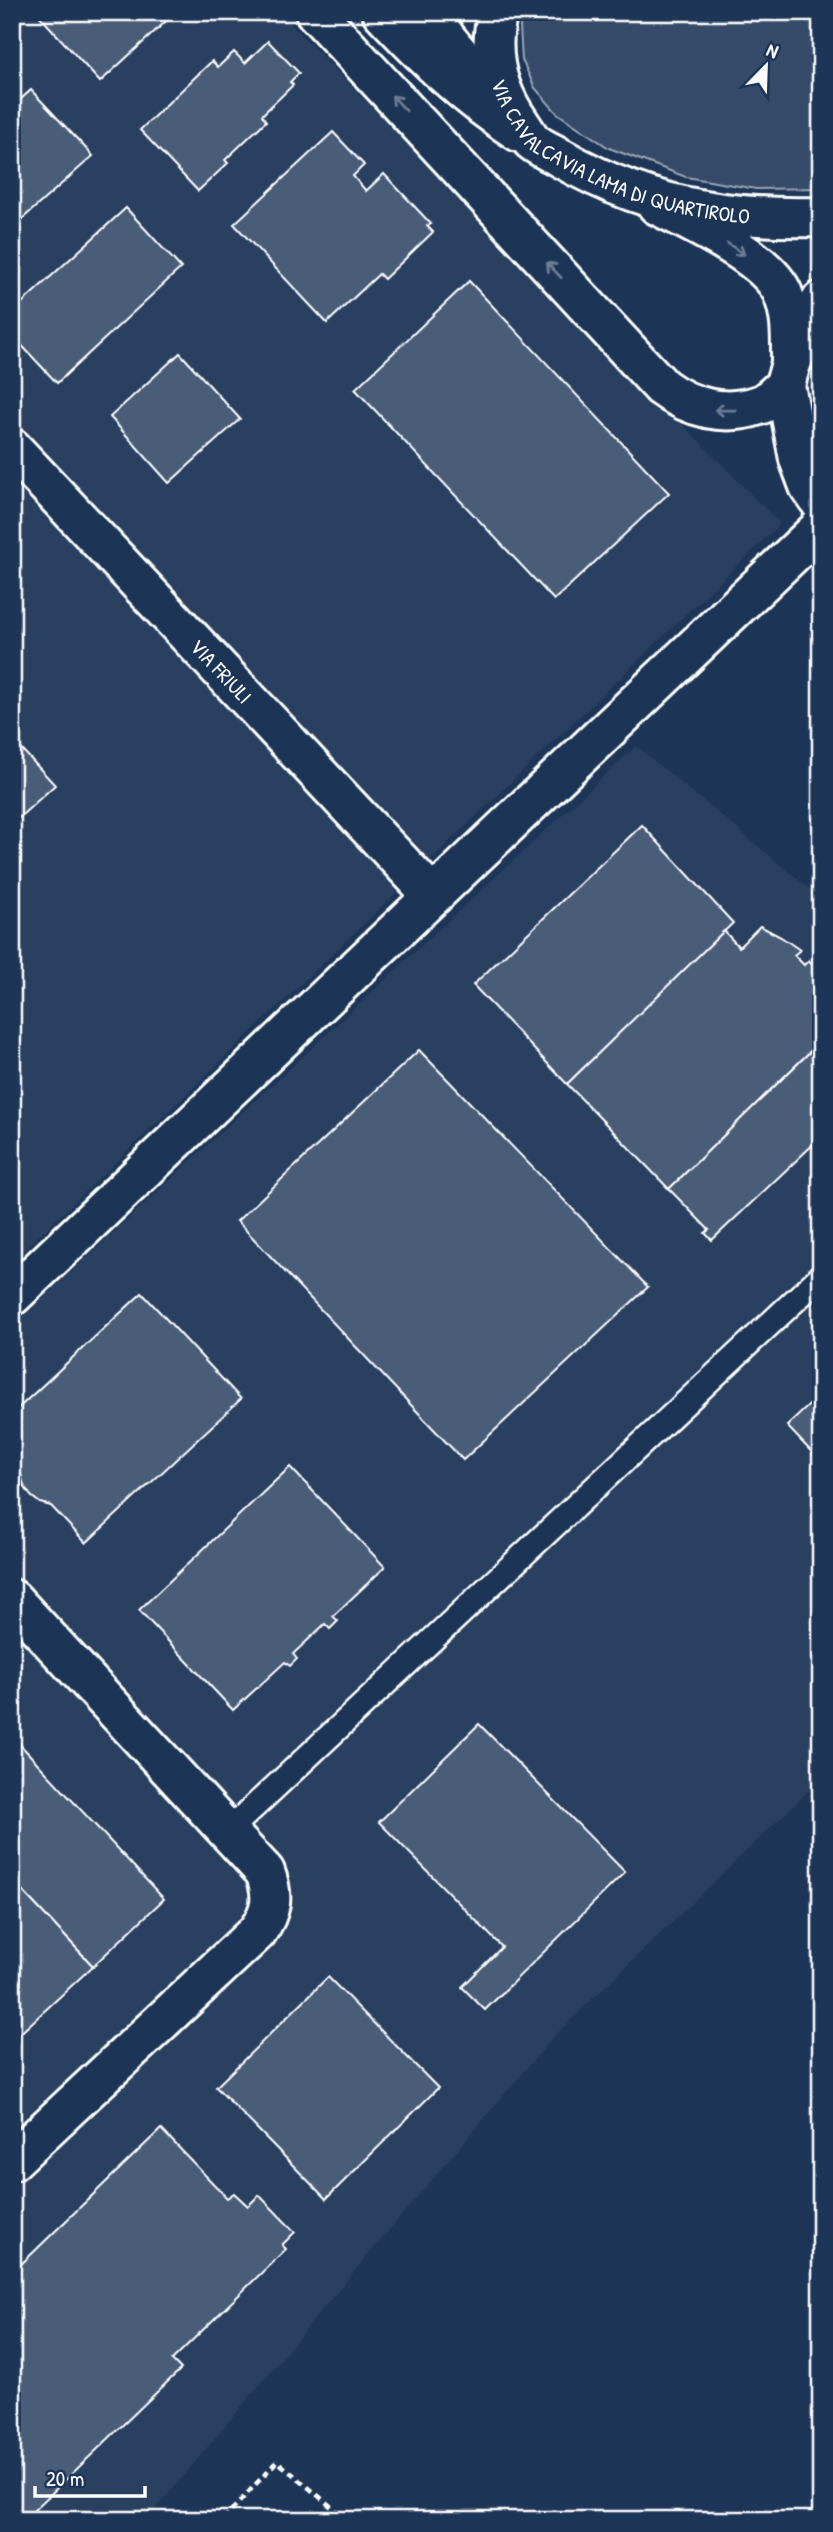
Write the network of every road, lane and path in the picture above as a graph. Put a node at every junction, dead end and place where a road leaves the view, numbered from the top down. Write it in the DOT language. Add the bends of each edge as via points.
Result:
graph roads {
  1 [pos="315,12"];
  2 [pos="382,12"];
  3 [pos="429,12"];
  4 [pos="498,12"];
  5 [pos="532,140"];
  6 [pos="633,192"];
  7 [pos="821,217"];
  8 [pos="821,301"];
  9 [pos="788,374"];
  10 [pos="12,447"];
  11 [pos="821,503"];
  12 [pos="821,527"];
  13 [pos="433,896"];
  14 [pos="821,1276"];
  15 [pos="18,1278"];
  16 [pos="12,1599"];
  17 [pos="227,1832"];
  18 [pos="12,2161"];
  19 [pos="223,2520"];
  20 [pos="347,2520"];
  9 -- 1 [label="street, one-way" via="762,404 738,410 715,410 681,401 662,387"];
  2 -- 5 [label="street" via="453,84"];
  3 -- 5 [label="street"];
  4 -- 5 [label="street, VIA CAVALCAVIA LAMA DI QUARTIROLO" via="498,82"];
  5 -- 6 [label="street, VIA CAVALCAVIA LAMA DI QUARTIROLO"];
  6 -- 7 [label="street, VIA CAVALCAVIA LAMA DI QUARTIROLO" via="703,210"];
  6 -- 9 [label="street, one-way" via="734,246 767,272 782,290 790,315"];
  8 -- 9 [label="street"];
  9 -- 11 [label="street" via="799,458"];
  10 -- 13 [label="street, VIA FRIULI"];
  12 -- 13 [label="street"];
  13 -- 15 [label="street"];
  14 -- 17 [label="lane"];
  16 -- 17 [label="street"];
  17 -- 18 [label="street" via="265,1872 272,1903 267,1919"];
  19 -- 20 [label="path" via="277,2461"];
}
